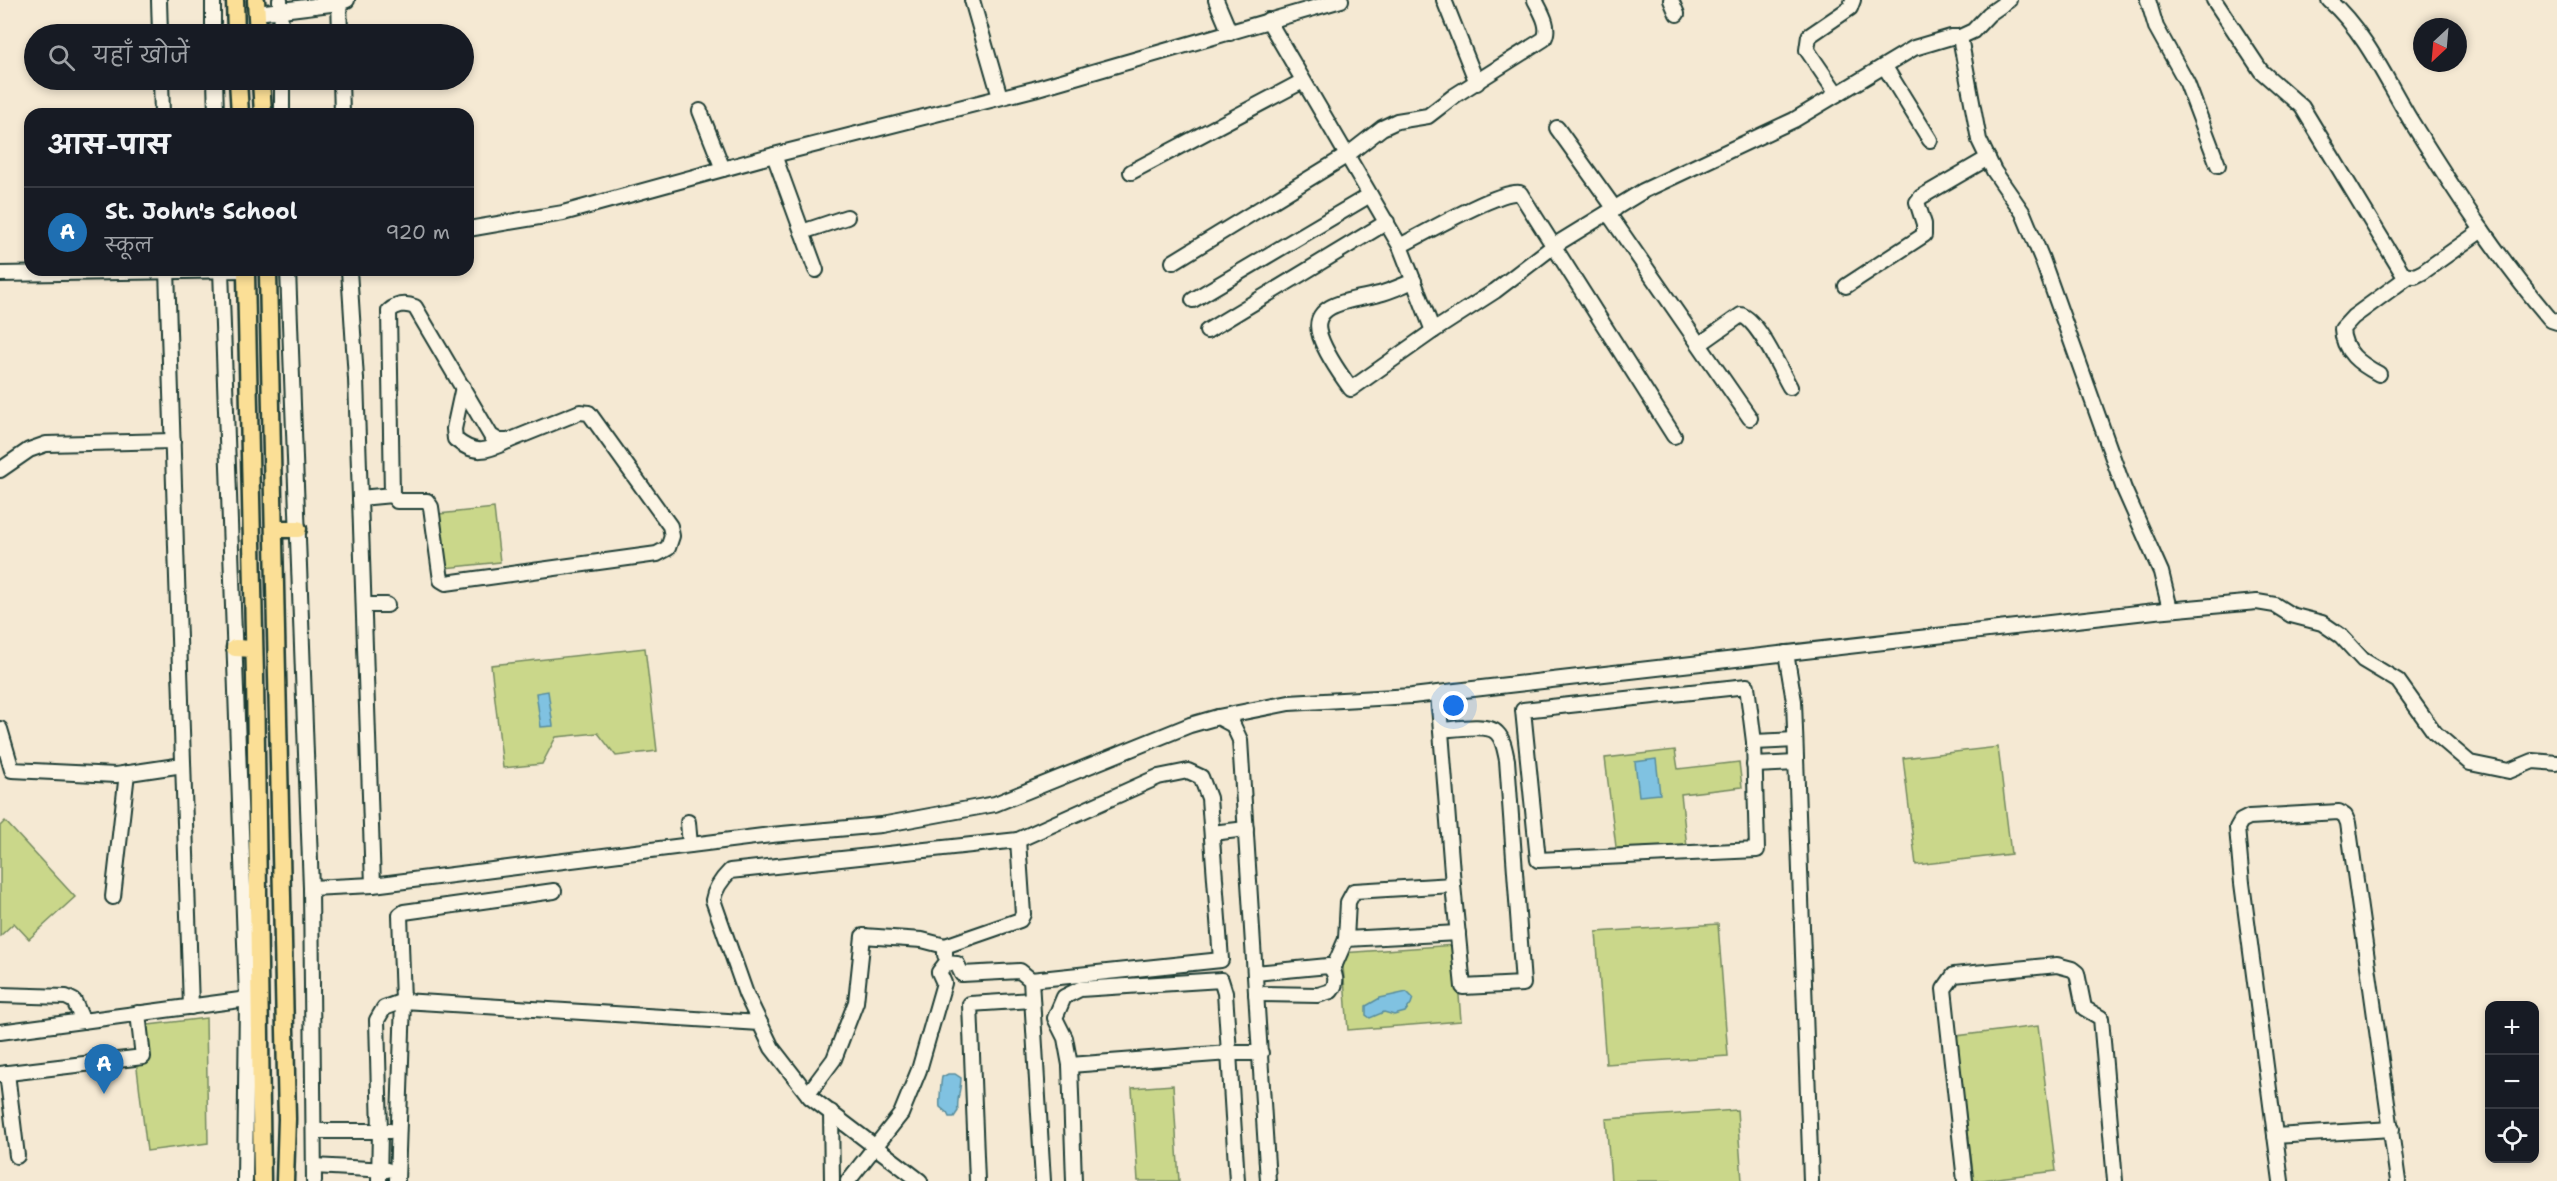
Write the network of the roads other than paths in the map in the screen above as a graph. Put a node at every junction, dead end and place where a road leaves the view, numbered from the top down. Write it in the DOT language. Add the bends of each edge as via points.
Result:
graph roads {
  1 [pos="159,0"];
  2 [pos="213,0"];
  3 [pos="235,0"];
  4 [pos="972,0"];
  5 [pos="1216,0"];
  6 [pos="1341,0"];
  7 [pos="1444,0"];
  8 [pos="1535,0"];
  9 [pos="1671,0"];
  10 [pos="1853,0"];
  11 [pos="2009,0"];
  12 [pos="2148,0"];
  13 [pos="2214,0"];
  14 [pos="2329,0"];
  15 [pos="342,1"];
  16 [pos="280,5"];
  17 [pos="256,7"];
  18 [pos="1677,14"];
  19 [pos="1269,20"];
  20 [pos="160,24"];
  21 [pos="213,24"];
  22 [pos="236,24"];
  23 [pos="257,24"];
  24 [pos="281,24"];
  25 [pos="341,24"];
  26 [pos="1230,33"];
  27 [pos="1960,37"];
  28 [pos="1885,67"];
  29 [pos="1303,81"];
  30 [pos="1477,82"];
  31 [pos="161,90"];
  32 [pos="215,90"];
  33 [pos="239,90"];
  34 [pos="262,90"];
  35 [pos="282,90"];
  36 [pos="341,90"];
  37 [pos="1837,94"];
  38 [pos="1000,97"];
  39 [pos="162,108"];
  40 [pos="216,108"];
  41 [pos="240,108"];
  42 [pos="263,108"];
  43 [pos="282,108"];
  44 [pos="342,108"];
  45 [pos="700,111"];
  46 [pos="1557,128"];
  47 [pos="1930,140"];
  48 [pos="774,155"];
  49 [pos="1346,156"];
  50 [pos="1988,158"];
  51 [pos="2218,165"];
  52 [pos="723,170"];
  53 [pos="1131,172"];
  54 [pos="1370,195"];
  55 [pos="1612,211"];
  56 [pos="847,217"];
  57 [pos="1387,222"];
  58 [pos="474,228"];
  59 [pos="2482,230"];
  60 [pos="802,232"];
  61 [pos="1555,245"];
  62 [pos="1400,246"];
  63 [pos="1173,262"];
  64 [pos="816,270"];
  65 [pos="0,274"];
  66 [pos="24,274"];
  67 [pos="167,276"];
  68 [pos="221,276"];
  69 [pos="243,276"];
  70 [pos="271,276"];
  71 [pos="288,276"];
  72 [pos="349,276"];
  73 [pos="2409,276"];
  74 [pos="1414,280"];
  75 [pos="1846,286"];
  76 [pos="1193,300"];
  77 [pos="2557,322"];
  78 [pos="1208,331"];
  79 [pos="1433,331"];
  80 [pos="1700,344"];
  81 [pos="2379,374"];
  82 [pos="463,387"];
  83 [pos="1790,387"];
  84 [pos="1750,418"];
  85 [pos="1674,436"];
  86 [pos="173,441"];
  87 [pos="508,441"];
  88 [pos="0,470"];
  89 [pos="392,495"];
  90 [pos="360,498"];
  91 [pos="275,529"];
  92 [pos="298,529"];
  93 [pos="364,605"];
  94 [pos="387,605"];
  95 [pos="2170,609"];
  96 [pos="235,648"];
  97 [pos="254,649"];
  98 [pos="1786,653"];
  99 [pos="1438,693"];
  100 [pos="1218,717"];
  101 [pos="0,729"];
  102 [pos="1441,730"];
  103 [pos="1795,740"];
  104 [pos="1754,742"];
  105 [pos="1796,763"];
  106 [pos="2557,763"];
  107 [pos="183,765"];
  108 [pos="1754,765"];
  109 [pos="127,773"];
  110 [pos="688,822"];
  111 [pos="1245,829"];
  112 [pos="1212,833"];
  113 [pos="1018,840"];
  114 [pos="690,845"];
  115 [pos="373,885"];
  116 [pos="1453,885"];
  117 [pos="311,888"];
  118 [pos="554,891"];
  119 [pos="112,897"];
  120 [pos="1458,933"];
  121 [pos="1346,939"];
  122 [pos="945,946"];
  123 [pos="946,963"];
  124 [pos="1333,969"];
  125 [pos="1255,973"];
  126 [pos="962,974"];
  127 [pos="1031,980"];
  128 [pos="944,982"];
  129 [pos="1256,994"];
  130 [pos="0,995"];
  131 [pos="254,998"];
  132 [pos="1032,999"];
  133 [pos="403,1001"];
  134 [pos="191,1006"];
  135 [pos="138,1013"];
  136 [pos="83,1021"];
  137 [pos="760,1023"];
  138 [pos="0,1032"];
  139 [pos="1229,1053"];
  140 [pos="1261,1053"];
  141 [pos="1070,1065"];
  142 [pos="3,1073"];
  143 [pos="808,1094"];
  144 [pos="831,1112"];
  145 [pos="2392,1129"];
  146 [pos="314,1131"];
  147 [pos="381,1131"];
  148 [pos="397,1131"];
  149 [pos="2275,1136"];
  150 [pos="876,1145"];
  151 [pos="17,1156"];
  152 [pos="314,1166"];
  153 [pos="379,1175"];
  154 [pos="397,1176"];
  155 [pos="245,1181"];
  156 [pos="262,1181"];
  157 [pos="285,1181"];
  158 [pos="314,1181"];
  159 [pos="831,1181"];
  160 [pos="848,1181"];
  161 [pos="920,1181"];
  162 [pos="977,1181"];
  163 [pos="1042,1181"];
  164 [pos="1074,1181"];
  165 [pos="1237,1181"];
  166 [pos="1268,1181"];
  167 [pos="1811,1181"];
  168 [pos="1965,1181"];
  169 [pos="2115,1181"];
  170 [pos="2281,1181"];
  171 [pos="2398,1181"];
  1 -- 20 [label="street"];
  2 -- 21 [label="street"];
  3 -- 22 [label="main road"];
  4 -- 38 [label="street"];
  5 -- 26 [label="street"];
  6 -- 19 [label="street"];
  7 -- 30 [label="street"];
  8 -- 30 [label="street" via="1548,33 1544,39"];
  9 -- 18 [label="street"];
  10 -- 37 [label="street" via="1850,8 1809,36 1806,43"];
  11 -- 27 [label="street" via="1973,31"];
  12 -- 51 [label="street" via="2156,27 2187,83"];
  13 -- 73 [label="street" via="2261,71 2302,107 2399,268"];
  14 -- 59 [label="street" via="2359,32"];
  15 -- 16 [label="street"];
  15 -- 25 [label="street"];
  16 -- 17 [label="street"];
  16 -- 24 [label="street"];
  17 -- 23 [label="main road"];
  19 -- 26 [label="street"];
  19 -- 29 [label="street"];
  26 -- 38 [label="street"];
  27 -- 28 [label="street" via="1914,48"];
  27 -- 50 [label="street" via="1979,140"];
  28 -- 37 [label="street"];
  28 -- 47 [label="street"];
  29 -- 49 [label="street"];
  29 -- 53 [label="street"];
  30 -- 49 [label="street" via="1428,116 1396,121 1382,128"];
  31 -- 39 [label="street"];
  32 -- 40 [label="street"];
  33 -- 41 [label="main road"];
  34 -- 42 [label="main road"];
  35 -- 43 [label="street"];
  36 -- 44 [label="street"];
  37 -- 55 [label="street" via="1794,120 1643,191"];
  38 -- 48 [label="street"];
  45 -- 52 [label="street"];
  46 -- 55 [label="street"];
  48 -- 52 [label="street"];
  48 -- 60 [label="street"];
  49 -- 54 [label="street"];
  49 -- 63 [label="street"];
  50 -- 75 [label="street" via="1921,197 1917,202 1923,235"];
  50 -- 95 [label="street" via="2023,213 2042,259 2124,489 2161,572"];
  52 -- 58 [label="street" via="563,213"];
  54 -- 57 [label="street"];
  54 -- 76 [label="street"];
  55 -- 61 [label="street"];
  55 -- 80 [label="street"];
  56 -- 60 [label="street"];
  57 -- 62 [label="street"];
  57 -- 78 [label="street"];
  59 -- 73 [label="street" via="2423,272"];
  59 -- 77 [label="street" via="2519,282"];
  60 -- 64 [label="street"];
  61 -- 62 [label="street" via="1522,195 1515,192"];
  61 -- 79 [label="street" via="1495,291"];
  61 -- 85 [label="street"];
  62 -- 74 [label="street"];
  65 -- 66 [label="street"];
  67 -- 86 [label="street"];
  68 -- 96 [label="street"];
  69 -- 97 [label="main road"];
  70 -- 91 [label="main road"];
  71 -- 92 [label="street"];
  72 -- 90 [label="street"];
  73 -- 81 [label="street" via="2342,329 2354,358"];
  74 -- 79 [label="street"];
  74 -- 79 [label="street" via="1381,294 1332,306 1319,322 1320,335 1353,389"];
  80 -- 83 [label="street" via="1732,320 1745,316 1755,326"];
  80 -- 84 [label="street"];
  82 -- 87 [label="street" via="491,436"];
  82 -- 87 [label="street" via="453,429 455,438 466,448 481,450"];
  82 -- 89 [label="street" via="415,307 395,306 389,311"];
  86 -- 88 [label="street" via="46,444 29,450"];
  86 -- 107 [label="street"];
  87 -- 89 [label="street" via="580,411 589,413 670,526 668,548 657,554 446,583 441,580 431,507 427,501 397,501"];
  89 -- 90 [label="street"];
  90 -- 93 [label="street"];
  91 -- 92 [label="main road"];
  91 -- 157 [label="main road" via="287,1108"];
  92 -- 117 [label="street"];
  93 -- 94 [label="street"];
  93 -- 115 [label="street"];
  95 -- 98 [label="street"];
  95 -- 106 [label="street" via="2257,602 2322,623 2341,636 2363,660 2398,681 2435,733 2470,763 2510,771 2533,761"];
  96 -- 97 [label="main road"];
  96 -- 131 [label="street"];
  97 -- 131 [label="main road"];
  98 -- 99 [label="street"];
  98 -- 103 [label="street" via="1794,701"];
  99 -- 100 [label="street" via="1289,703"];
  99 -- 102 [label="street"];
  100 -- 111 [label="street" via="1233,725 1240,740"];
  100 -- 114 [label="street" via="996,804 881,825"];
  101 -- 109 [label="street" via="12,770"];
  102 -- 116 [label="street"];
  102 -- 120 [label="street" via="1489,727 1502,741 1507,760 1523,984 1463,987"];
  103 -- 104 [label="street"];
  103 -- 105 [label="street"];
  104 -- 108 [label="street"];
  104 -- 108 [label="street" via="1747,686 1523,710 1538,860 1757,850"];
  105 -- 108 [label="street"];
  105 -- 167 [label="street"];
  107 -- 109 [label="street"];
  107 -- 134 [label="street"];
  109 -- 119 [label="street"];
  110 -- 114 [label="street"];
  111 -- 112 [label="street"];
  111 -- 125 [label="street"];
  112 -- 113 [label="street" via="1209,798 1201,777 1188,771 1158,777"];
  112 -- 127 [label="street" via="1221,960"];
  113 -- 122 [label="street" via="1023,914 1020,920"];
  113 -- 137 [label="street" via="730,871 722,878 713,900"];
  114 -- 115 [label="street"];
  115 -- 117 [label="street"];
  116 -- 120 [label="street"];
  116 -- 121 [label="street" via="1354,891 1348,902"];
  117 -- 146 [label="street"];
  118 -- 133 [label="street" via="401,913"];
  120 -- 121 [label="street"];
  121 -- 124 [label="street"];
  122 -- 123 [label="street"];
  122 -- 143 [label="street" via="922,940 863,936 856,1002 834,1059"];
  123 -- 126 [label="street" via="957,964"];
  123 -- 128 [label="street" via="939,972"];
  124 -- 125 [label="street" via="1320,965"];
  124 -- 129 [label="street" via="1335,987 1327,993"];
  125 -- 129 [label="street"];
  126 -- 127 [label="street" via="1020,971"];
  126 -- 128 [label="street" via="955,984"];
  127 -- 132 [label="street"];
  128 -- 150 [label="street" via="915,1081 901,1114"];
  129 -- 140 [label="street"];
  130 -- 136 [label="street" via="66,997 74,1001"];
  131 -- 134 [label="street"];
  131 -- 155 [label="street"];
  131 -- 156 [label="main road"];
  132 -- 162 [label="street" via="969,1004"];
  132 -- 163 [label="street"];
  133 -- 137 [label="street"];
  133 -- 147 [label="street" via="384,1008 377,1020"];
  133 -- 148 [label="street"];
  134 -- 135 [label="street"];
  135 -- 136 [label="street"];
  135 -- 142 [label="street" via="143,1057"];
  136 -- 138 [label="street"];
  137 -- 143 [label="street" via="772,1048"];
  139 -- 140 [label="street"];
  139 -- 141 [label="street"];
  139 -- 141 [label="street" via="1221,980 1080,989 1064,997 1055,1018 1065,1038"];
  139 -- 165 [label="street"];
  140 -- 166 [label="street"];
  141 -- 164 [label="street"];
  142 -- 151 [label="street"];
  143 -- 144 [label="street"];
  144 -- 150 [label="street"];
  144 -- 159 [label="street"];
  145 -- 149 [label="street"];
  145 -- 149 [label="street" via="2345,816 2339,812 2249,817 2237,828"];
  145 -- 171 [label="street"];
  146 -- 147 [label="street"];
  146 -- 152 [label="street"];
  147 -- 148 [label="street"];
  147 -- 153 [label="street"];
  148 -- 154 [label="street"];
  149 -- 170 [label="street"];
  150 -- 160 [label="street"];
  150 -- 161 [label="street"];
  152 -- 153 [label="street"];
  152 -- 158 [label="street"];
  153 -- 154 [label="street"];
  168 -- 169 [label="street" via="1944,989 1954,975 2058,965 2078,973 2084,1008 2101,1018"];
}
